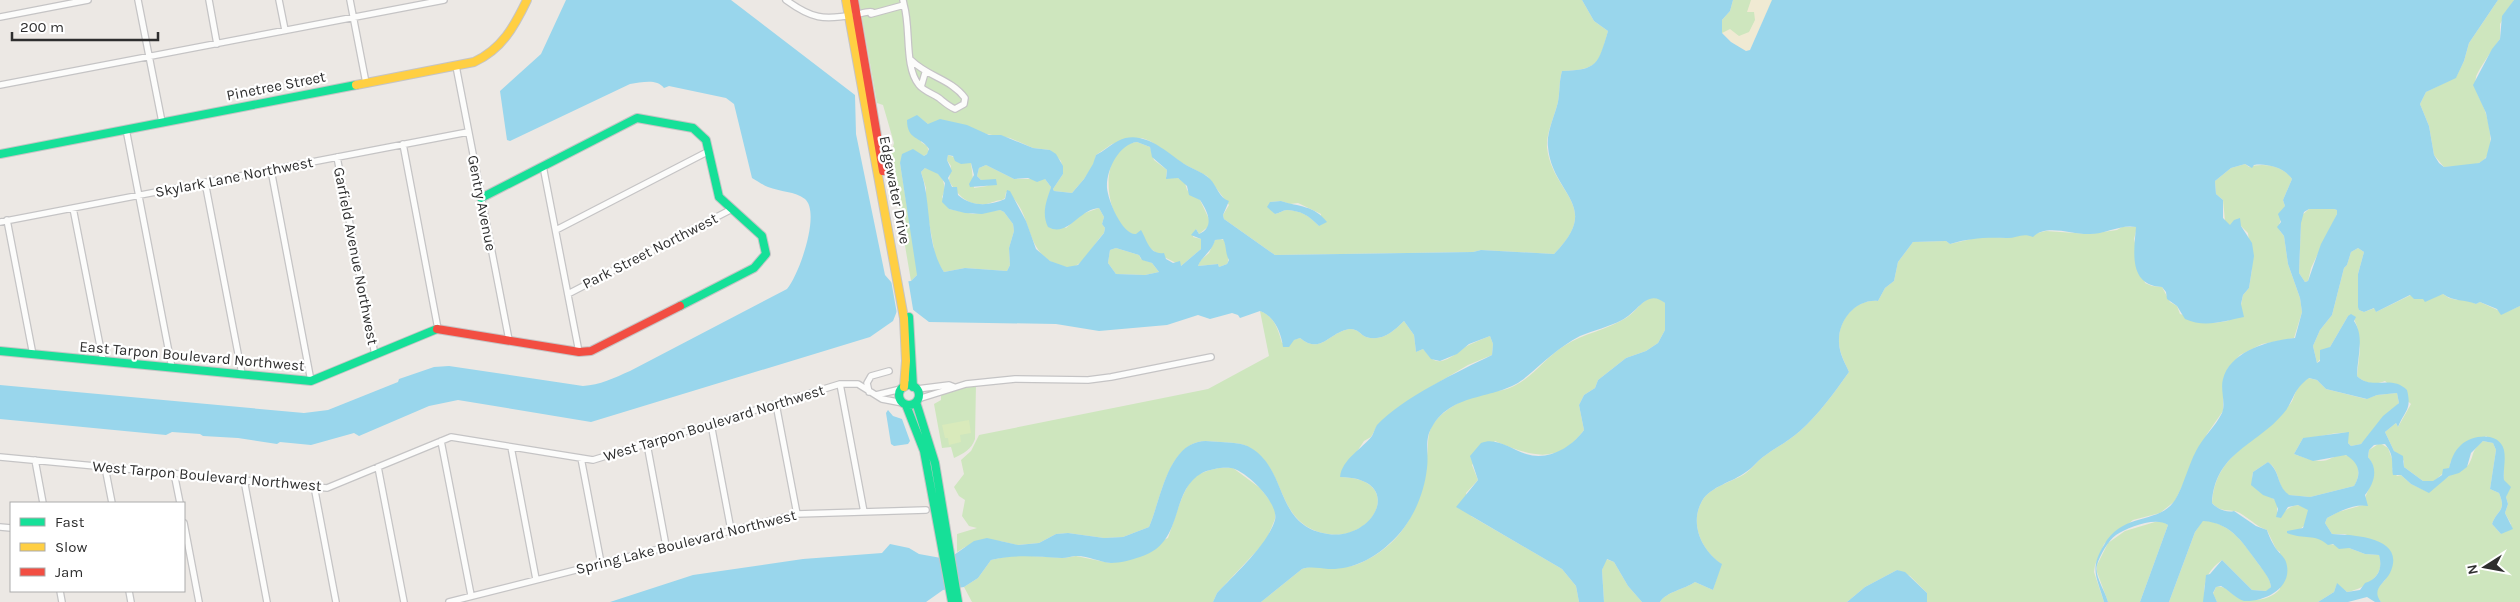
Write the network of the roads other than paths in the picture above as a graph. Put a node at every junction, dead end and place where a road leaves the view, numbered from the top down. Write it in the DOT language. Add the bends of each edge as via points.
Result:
graph roads {
  1 [pos="88,0"];
  2 [pos="138,0"];
  3 [pos="209,0"];
  4 [pos="279,0"];
  5 [pos="350,0"];
  6 [pos="444,0"];
  7 [pos="527,0"];
  8 [pos="786,0"];
  9 [pos="846,0"];
  10 [pos="854,0"];
  11 [pos="68,2"];
  12 [pos="419,2"];
  13 [pos="904,2"];
  14 [pos="857,15"];
  15 [pos="0,17"];
  16 [pos="353,17"];
  17 [pos="285,30"];
  18 [pos="217,44"];
  19 [pos="149,57"];
  20 [pos="911,60"];
  21 [pos="456,66"];
  22 [pos="926,73"];
  23 [pos="366,83"];
  24 [pos="0,85"];
  25 [pos="921,87"];
  26 [pos="162,122"];
  27 [pos="126,129"];
  28 [pos="468,132"];
  29 [pos="403,144"];
  30 [pos="709,151"];
  31 [pos="0,154"];
  32 [pos="337,157"];
  33 [pos="543,166"];
  34 [pos="271,170"];
  35 [pos="205,182"];
  36 [pos="139,195"];
  37 [pos="481,198"];
  38 [pos="73,208"];
  39 [pos="732,209"];
  40 [pos="7,220"];
  41 [pos="0,222"];
  42 [pos="556,230"];
  43 [pos="568,294"];
  44 [pos="907,317"];
  45 [pos="438,329"];
  46 [pos="509,340"];
  47 [pos="0,351"];
  48 [pos="579,352"];
  49 [pos="33,354"];
  50 [pos="375,355"];
  51 [pos="1211,357"];
  52 [pos="103,361"];
  53 [pos="172,368"];
  54 [pos="889,371"];
  55 [pos="242,374"];
  56 [pos="312,381"];
  57 [pos="840,384"];
  58 [pos="954,387"];
  59 [pos="903,388"];
  60 [pos="915,388"];
  61 [pos="869,392"];
  62 [pos="876,395"];
  63 [pos="917,401"];
  64 [pos="776,404"];
  65 [pos="905,404"];
  66 [pos="712,424"];
  67 [pos="442,441"];
  68 [pos="647,444"];
  69 [pos="511,447"];
  70 [pos="0,457"];
  71 [pos="581,458"];
  72 [pos="35,460"];
  73 [pos="105,467"];
  74 [pos="378,467"];
  75 [pos="174,473"];
  76 [pos="244,480"];
  77 [pos="314,486"];
  78 [pos="43,502"];
  79 [pos="112,502"];
  80 [pos="180,502"];
  81 [pos="926,510"];
  82 [pos="864,512"];
  83 [pos="796,514"];
  84 [pos="185,527"];
  85 [pos="731,530"];
  86 [pos="666,546"];
  87 [pos="946,552"];
  88 [pos="602,562"];
  89 [pos="536,579"];
  90 [pos="953,592"];
  91 [pos="471,595"];
  92 [pos="199,602"];
  93 [pos="267,602"];
  94 [pos="336,602"];
  95 [pos="404,602"];
  96 [pos="449,602"];
  97 [pos="952,602"];
  98 [pos="958,602"];
  1 -- 11 [label="street"];
  2 -- 19 [label="street"];
  3 -- 18 [label="street"];
  4 -- 17 [label="street"];
  5 -- 16 [label="street"];
  6 -- 12 [label="street"];
  7 -- 21 [label="street, Pinetree Street" via="512,33 498,49 480,60"];
  8 -- 14 [label="street" via="800,11 818,18"];
  9 -- 14 [label="street, Edgewater Drive"];
  10 -- 14 [label="street, Edgewater Drive"];
  11 -- 15 [label="street"];
  12 -- 16 [label="street"];
  13 -- 14 [label="street" via="867,15"];
  13 -- 20 [label="street"];
  14 -- 44 [label="street, Edgewater Drive"];
  16 -- 17 [label="street"];
  16 -- 23 [label="street"];
  17 -- 18 [label="street"];
  18 -- 19 [label="street"];
  19 -- 24 [label="street"];
  19 -- 26 [label="street"];
  20 -- 22 [label="street"];
  20 -- 25 [label="street" via="913,73"];
  21 -- 23 [label="street, Pinetree Street"];
  21 -- 28 [label="street, Gentry Avenue"];
  22 -- 25 [label="street"];
  22 -- 25 [label="street" via="950,84 964,98 964,104 955,109"];
  23 -- 26 [label="street, Pinetree Street"];
  26 -- 27 [label="street, Pinetree Street"];
  27 -- 31 [label="street, Pinetree Street"];
  27 -- 36 [label="street"];
  28 -- 29 [label="street, Skylark Lane Northwest"];
  28 -- 37 [label="street, Gentry Avenue"];
  29 -- 32 [label="street, Skylark Lane Northwest"];
  29 -- 45 [label="street"];
  30 -- 33 [label="street" via="699,130 636,118"];
  30 -- 39 [label="street" via="718,195"];
  30 -- 42 [label="street"];
  32 -- 34 [label="street, Skylark Lane Northwest"];
  32 -- 50 [label="street, Garfield Avenue Northwest"];
  33 -- 37 [label="street"];
  33 -- 42 [label="street"];
  34 -- 35 [label="street, Skylark Lane Northwest"];
  34 -- 56 [label="street"];
  35 -- 36 [label="street, Skylark Lane Northwest"];
  35 -- 55 [label="street"];
  36 -- 38 [label="street, Skylark Lane Northwest"];
  36 -- 53 [label="street"];
  37 -- 46 [label="street, Gentry Avenue"];
  38 -- 40 [label="street, Skylark Lane Northwest"];
  38 -- 52 [label="street"];
  39 -- 43 [label="street, Park Street Northwest"];
  39 -- 48 [label="street" via="763,236 766,254 759,264 597,349"];
  40 -- 41 [label="street, Skylark Lane Northwest"];
  40 -- 49 [label="street"];
  42 -- 43 [label="street"];
  43 -- 48 [label="street"];
  44 -- 59 [label="street, Edgewater Drive"];
  44 -- 60 [label="street, Edgewater Drive"];
  45 -- 46 [label="street"];
  45 -- 50 [label="street, East Tarpon Boulevard Northwest"];
  46 -- 48 [label="street"];
  47 -- 49 [label="street, East Tarpon Boulevard Northwest"];
  49 -- 52 [label="street, East Tarpon Boulevard Northwest"];
  50 -- 56 [label="street, East Tarpon Boulevard Northwest"];
  51 -- 58 [label="street" via="1088,380 1015,379"];
  52 -- 53 [label="street, East Tarpon Boulevard Northwest"];
  53 -- 55 [label="street, East Tarpon Boulevard Northwest"];
  54 -- 61 [label="street" via="871,376"];
  55 -- 56 [label="street, East Tarpon Boulevard Northwest"];
  57 -- 61 [label="street, West Tarpon Boulevard Northwest" via="858,384"];
  57 -- 64 [label="street, West Tarpon Boulevard Northwest"];
  57 -- 82 [label="street"];
  58 -- 60 [label="street" via="949,384"];
  58 -- 63 [label="street"];
  59 -- 60 [label="street"];
  59 -- 62 [label="street"];
  59 -- 65 [label="street, Edgewater Drive" via="899,396"];
  60 -- 63 [label="street, Edgewater Drive"];
  61 -- 62 [label="street, West Tarpon Boulevard Northwest"];
  62 -- 65 [label="street, West Tarpon Boulevard Northwest"];
  63 -- 65 [label="street"];
  63 -- 87 [label="street" via="932,450"];
  64 -- 66 [label="street, West Tarpon Boulevard Northwest"];
  64 -- 83 [label="street"];
  65 -- 87 [label="street" via="924,451"];
  66 -- 68 [label="street, West Tarpon Boulevard Northwest"];
  66 -- 85 [label="street"];
  67 -- 69 [label="street, West Tarpon Boulevard Northwest" via="451,437"];
  67 -- 74 [label="street, West Tarpon Boulevard Northwest"];
  67 -- 91 [label="street"];
  68 -- 71 [label="street, West Tarpon Boulevard Northwest" via="593,460"];
  68 -- 86 [label="street"];
  69 -- 71 [label="street, West Tarpon Boulevard Northwest"];
  69 -- 89 [label="street"];
  70 -- 72 [label="street, West Tarpon Boulevard Northwest"];
  71 -- 88 [label="street"];
  72 -- 73 [label="street, West Tarpon Boulevard Northwest"];
  72 -- 78 [label="street"];
  73 -- 75 [label="street, West Tarpon Boulevard Northwest"];
  73 -- 79 [label="street"];
  74 -- 77 [label="street, West Tarpon Boulevard Northwest" via="328,488"];
  74 -- 95 [label="street"];
  75 -- 76 [label="street, West Tarpon Boulevard Northwest"];
  75 -- 80 [label="street"];
  76 -- 77 [label="street, West Tarpon Boulevard Northwest"];
  76 -- 93 [label="street"];
  77 -- 94 [label="street"];
  81 -- 82 [label="street, Spring Lake Boulevard Northwest"];
  82 -- 83 [label="street, Spring Lake Boulevard Northwest"];
  83 -- 85 [label="street, Spring Lake Boulevard Northwest"];
  84 -- 92 [label="street"];
  85 -- 86 [label="street, Spring Lake Boulevard Northwest"];
  86 -- 88 [label="street, Spring Lake Boulevard Northwest"];
  87 -- 90 [label="street"];
  88 -- 89 [label="street, Spring Lake Boulevard Northwest"];
  89 -- 91 [label="street, Spring Lake Boulevard Northwest"];
  90 -- 97 [label="street"];
  90 -- 98 [label="street"];
  91 -- 96 [label="street, Spring Lake Boulevard Northwest"];
}
